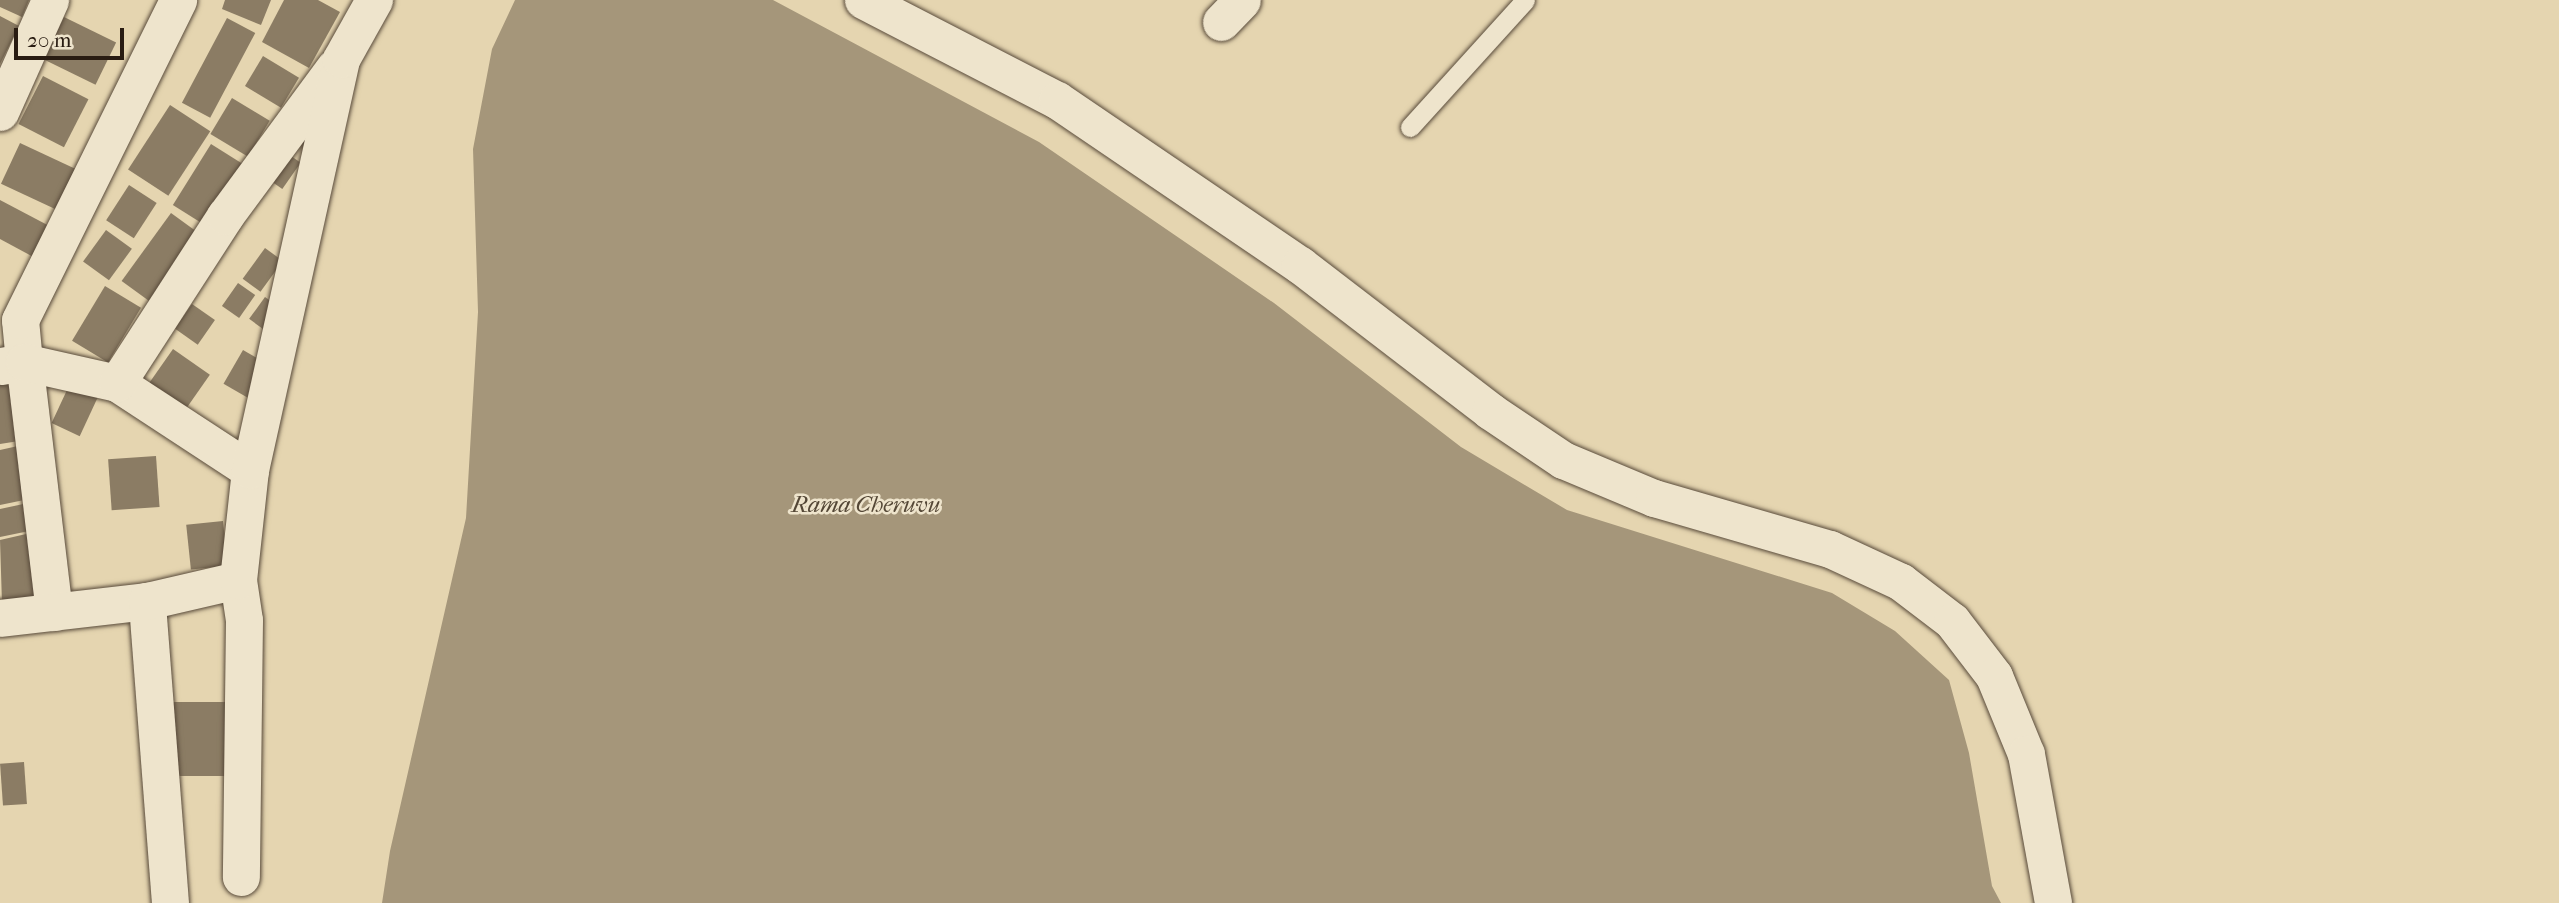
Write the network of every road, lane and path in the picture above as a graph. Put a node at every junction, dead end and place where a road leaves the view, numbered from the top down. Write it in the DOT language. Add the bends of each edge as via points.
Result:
graph roads {
  1 [pos="50,0"];
  2 [pos="178,0"];
  3 [pos="373,0"];
  4 [pos="863,0"];
  5 [pos="1525,0"];
  6 [pos="341,59"];
  7 [pos="0,112"];
  8 [pos="1410,127"];
  9 [pos="12,364"];
  10 [pos="117,383"];
  11 [pos="250,470"];
  12 [pos="239,580"];
  13 [pos="147,601"];
  14 [pos="54,612"];
  15 [pos="0,618"];
  16 [pos="241,877"];
  17 [pos="170,903"];
  18 [pos="2053,903"];
  1 -- 7 [label="street"];
  2 -- 9 [label="street" via="20,320"];
  3 -- 6 [label="street"];
  4 -- 18 [label="street" via="1058,100 1300,265 1490,411 1563,460 1654,498 1830,549 1911,590 1952,621 1994,676 2026,754"];
  5 -- 8 [label="lane"];
  6 -- 10 [label="street" via="225,216"];
  6 -- 11 [label="street"];
  9 -- 10 [label="street"];
  9 -- 14 [label="street"];
  10 -- 11 [label="street"];
  11 -- 12 [label="street"];
  12 -- 13 [label="street"];
  12 -- 16 [label="street" via="244,620"];
  13 -- 14 [label="street"];
  13 -- 17 [label="street"];
  14 -- 15 [label="street"];
}
